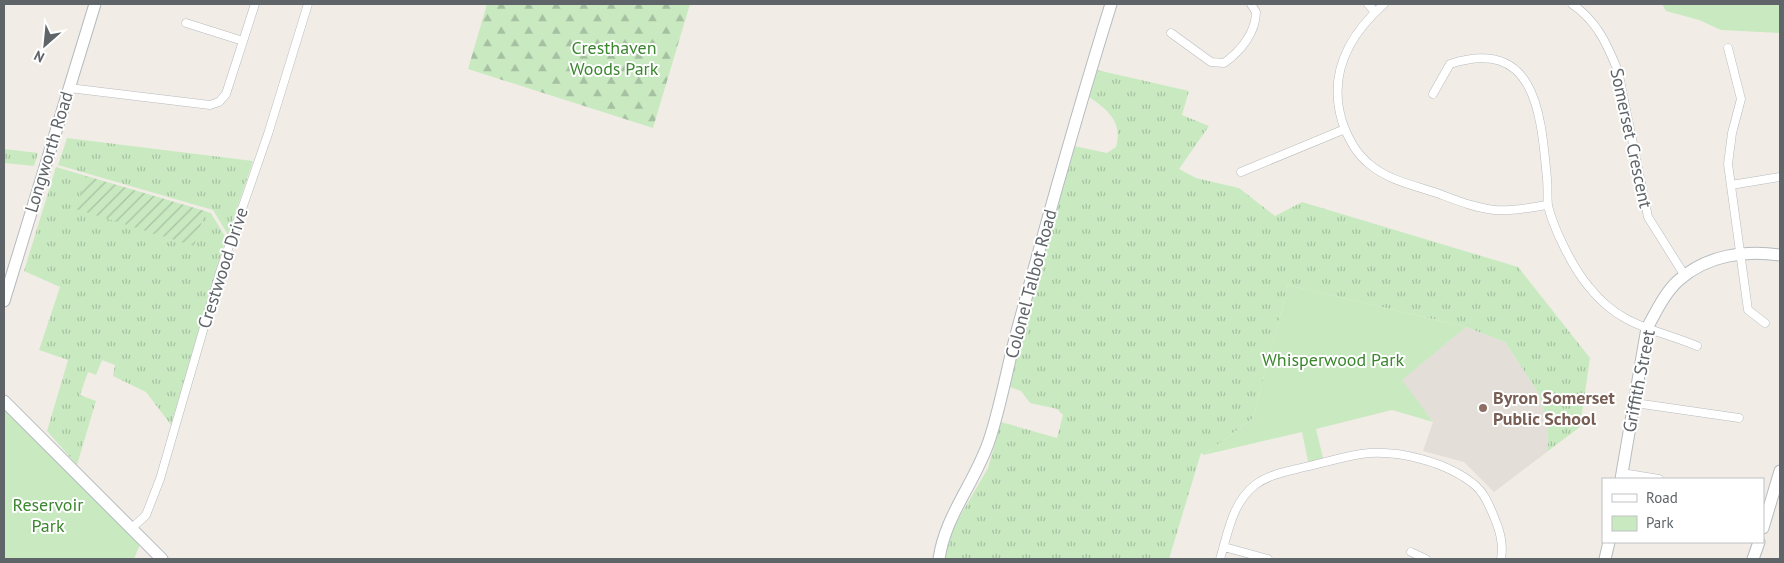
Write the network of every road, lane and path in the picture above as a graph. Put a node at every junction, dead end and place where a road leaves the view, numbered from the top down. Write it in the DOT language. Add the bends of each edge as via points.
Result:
graph roads {
  1 [pos="95,4"];
  2 [pos="255,4"];
  3 [pos="308,4"];
  4 [pos="1111,4"];
  5 [pos="1251,4"];
  6 [pos="1368,4"];
  7 [pos="1384,4"];
  8 [pos="1572,4"];
  9 [pos="1376,12"];
  10 [pos="186,24"];
  11 [pos="1171,33"];
  12 [pos="243,41"];
  13 [pos="1728,48"];
  14 [pos="69,88"];
  15 [pos="1433,94"];
  16 [pos="1345,129"];
  17 [pos="1241,172"];
  18 [pos="1780,177"];
  19 [pos="1731,185"];
  20 [pos="1548,205"];
  21 [pos="1740,253"];
  22 [pos="1780,255"];
  23 [pos="1685,276"];
  24 [pos="4,301"];
  25 [pos="1765,323"];
  26 [pos="1647,328"];
  27 [pos="1697,346"];
  28 [pos="4,401"];
  29 [pos="1635,403"];
  30 [pos="1739,418"];
  31 [pos="1780,471"];
  32 [pos="1622,476"];
  33 [pos="1647,478"];
  34 [pos="1764,525"];
  35 [pos="132,528"];
  36 [pos="1610,543"];
  37 [pos="1758,543"];
  38 [pos="1224,547"];
  39 [pos="1411,552"];
  40 [pos="162,559"];
  41 [pos="939,559"];
  42 [pos="1220,559"];
  43 [pos="1268,559"];
  44 [pos="1426,559"];
  45 [pos="1501,559"];
  46 [pos="1605,559"];
  47 [pos="1753,559"];
  1 -- 14 [label="main road, Longworth Road"];
  2 -- 12 [label="street"];
  3 -- 35 [label="street, Crestwood Drive" via="268,134 220,272 160,479 146,515"];
  4 -- 41 [label="main road, Colonel Talbot Road" via="1081,101 990,438 980,466 948,526"];
  5 -- 11 [label="street" via="1256,12 1254,28 1236,55 1224,63 1211,62"];
  6 -- 9 [label="street"];
  7 -- 9 [label="street"];
  8 -- 23 [label="street, Somerset Crescent" via="1599,28 1613,57 1648,217"];
  9 -- 16 [label="street" via="1352,40 1338,75 1338,107"];
  10 -- 12 [label="street"];
  12 -- 14 [label="street" via="226,94 219,102 210,104"];
  13 -- 19 [label="street" via="1741,99 1728,155"];
  14 -- 24 [label="main road, Longworth Road"];
  15 -- 20 [label="street" via="1450,64 1464,59 1498,59 1516,69 1534,96 1546,165"];
  16 -- 17 [label="street"];
  16 -- 20 [label="street" via="1354,148 1384,175 1470,205 1496,210"];
  18 -- 19 [label="street"];
  19 -- 21 [label="street"];
  20 -- 26 [label="street" via="1563,246 1587,285 1609,308 1629,322"];
  21 -- 22 [label="main road, Griffith Street"];
  21 -- 23 [label="main road, Griffith Street" via="1703,264"];
  21 -- 25 [label="street" via="1748,310"];
  23 -- 26 [label="main road, Griffith Street" via="1678,280"];
  26 -- 27 [label="street"];
  26 -- 29 [label="main road, Griffith Street"];
  28 -- 35 [label="main road"];
  29 -- 30 [label="street"];
  29 -- 32 [label="main road, Griffith Street"];
  31 -- 34 [label="main road"];
  32 -- 33 [label="street"];
  35 -- 40 [label="main road"];
  36 -- 46 [label="main road"];
  37 -- 47 [label="main road"];
  38 -- 42 [label="street"];
  38 -- 43 [label="street"];
  38 -- 45 [label="street" via="1230,520 1241,501 1254,486 1271,475 1361,454 1391,454 1440,467 1476,486 1487,499 1497,521 1502,540"];
  39 -- 44 [label="street"];
}
